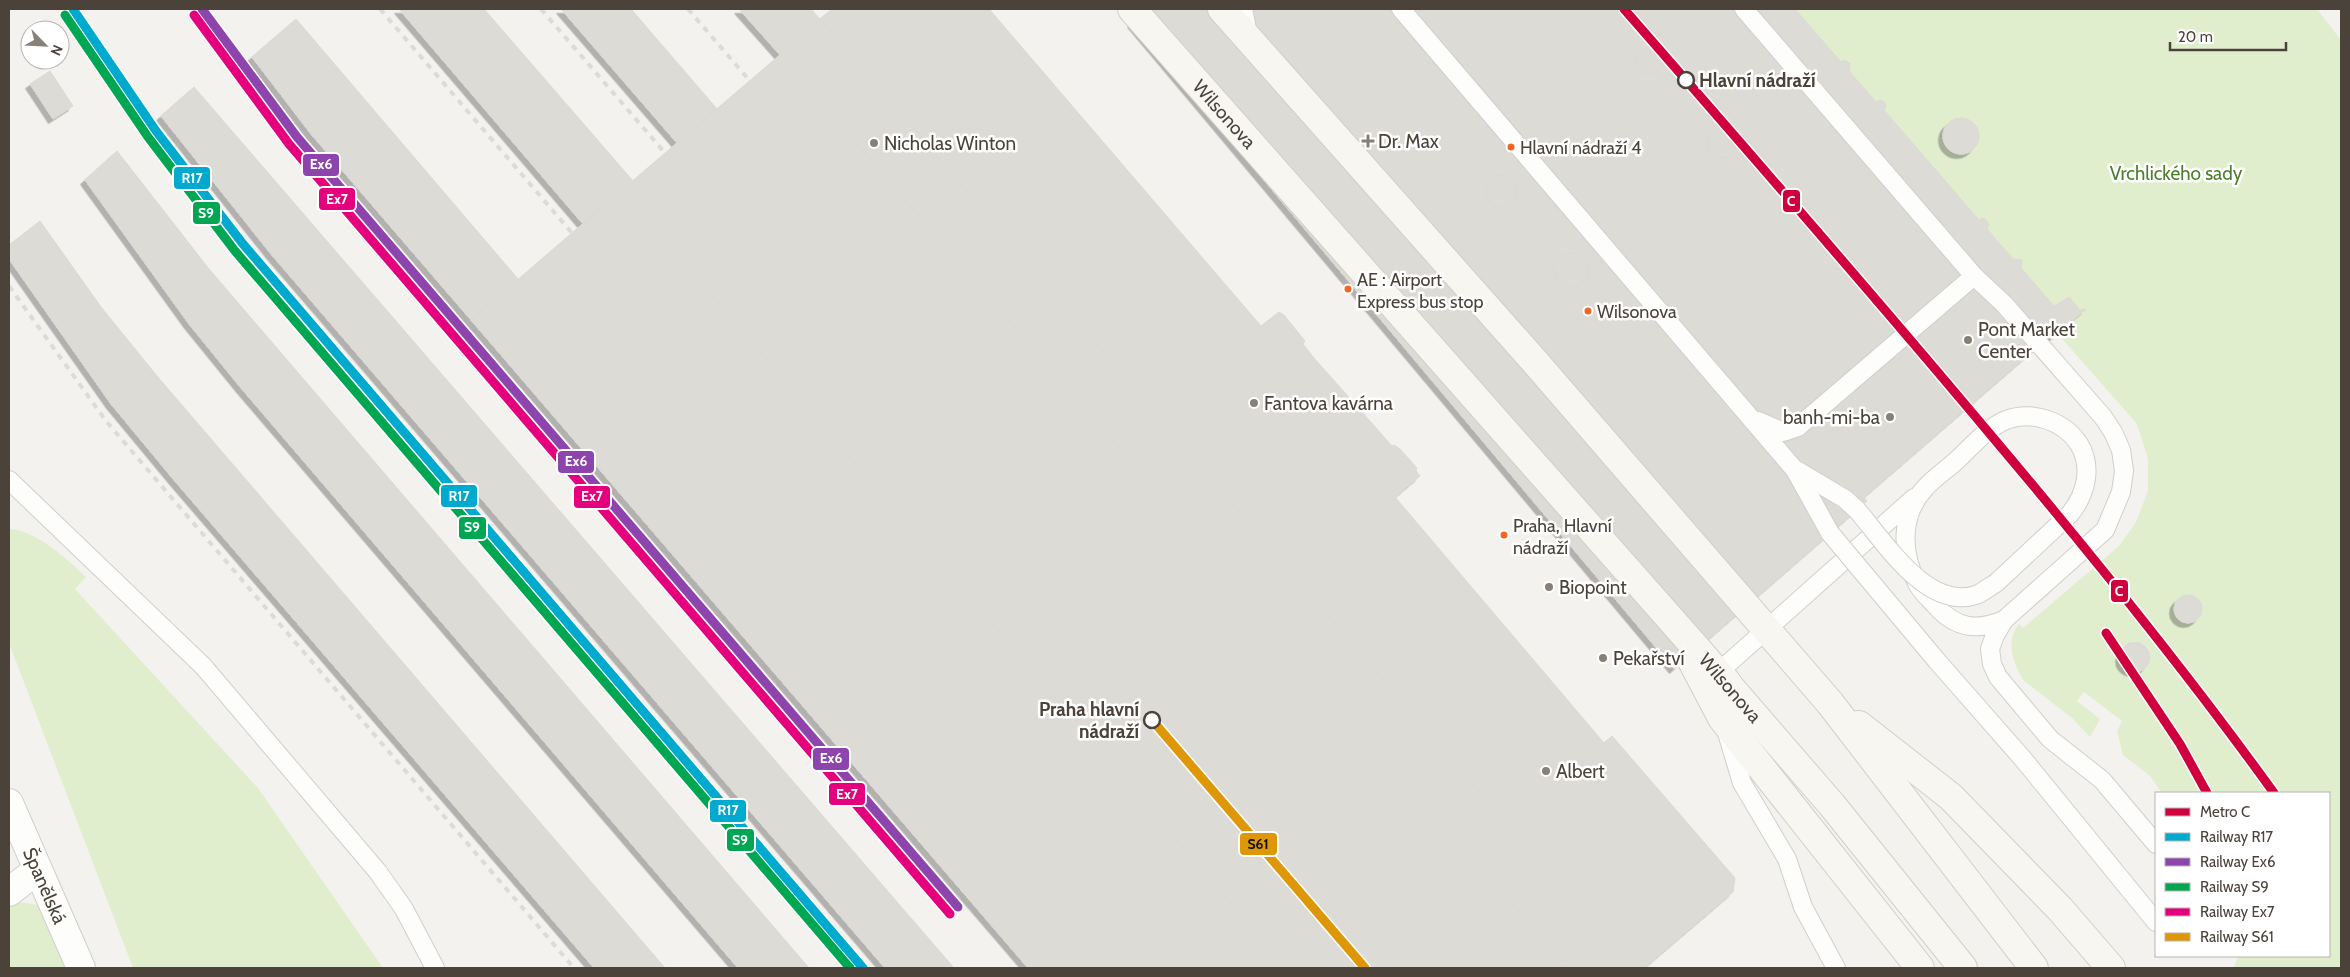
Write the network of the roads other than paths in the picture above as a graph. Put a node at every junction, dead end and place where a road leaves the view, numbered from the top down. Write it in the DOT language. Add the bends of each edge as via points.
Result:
graph roads {
  1 [pos="1222,9"];
  2 [pos="1243,9"];
  3 [pos="1401,9"];
  4 [pos="1744,9"];
  5 [pos="1131,11"];
  6 [pos="1249,41"];
  7 [pos="1974,276"];
  8 [pos="1745,412"];
  9 [pos="1796,470"];
  10 [pos="9,480"];
  11 [pos="1924,489"];
  12 [pos="1669,617"];
  13 [pos="2004,620"];
  14 [pos="1830,703"];
  15 [pos="1722,718"];
  16 [pos="1780,733"];
  17 [pos="9,803"];
  18 [pos="2155,843"];
  19 [pos="37,870"];
  20 [pos="9,892"];
  21 [pos="2155,921"];
  22 [pos="81,968"];
  23 [pos="435,968"];
  24 [pos="1836,968"];
  25 [pos="1920,968"];
  26 [pos="1964,968"];
  27 [pos="2034,968"];
  28 [pos="2111,968"];
  1 -- 6 [label="main road"];
  2 -- 6 [label="lane"];
  3 -- 8 [label="lane"];
  4 -- 7 [label="lane"];
  5 -- 12 [label="main road, Wilsonova"];
  6 -- 14 [label="main road" via="1536,363"];
  7 -- 8 [label="lane" via="1798,427 1777,431"];
  7 -- 13 [label="lane" via="2004,304 2103,417 2113,432 2124,471 2121,492 2105,530"];
  8 -- 9 [label="lane"];
  9 -- 11 [label="lane, bridge" via="1845,499 1915,578 1945,596 1960,598 1976,595 1996,583 2070,514 2080,502 2085,487 2087,469 2084,452 2075,438 2044,418 2025,416 2006,420 1990,430"];
  9 -- 21 [label="lane, bridge" via="1830,533 2023,759"];
  10 -- 23 [label="lane" via="203,666 378,872 404,909"];
  11 -- 13 [label="lane" via="1913,505 1904,541 1907,561 1918,585 1942,613 1957,622 1973,628"];
  11 -- 16 [label="lane" via="1722,669"];
  12 -- 15 [label="main road"];
  12 -- 26 [label="main road, Wilsonova" via="1832,805"];
  13 -- 18 [label="lane" via="1990,649 1998,677 2050,738 2102,780"];
  14 -- 27 [label="main road"];
  14 -- 28 [label="main road" via="1951,797 2060,909"];
  15 -- 24 [label="lane" via="1742,782 1787,859 1804,906"];
  15 -- 25 [label="main road"];
  17 -- 19 [label="street, Španělská"];
  19 -- 20 [label="street"];
  19 -- 22 [label="street, Španělská"];
}
